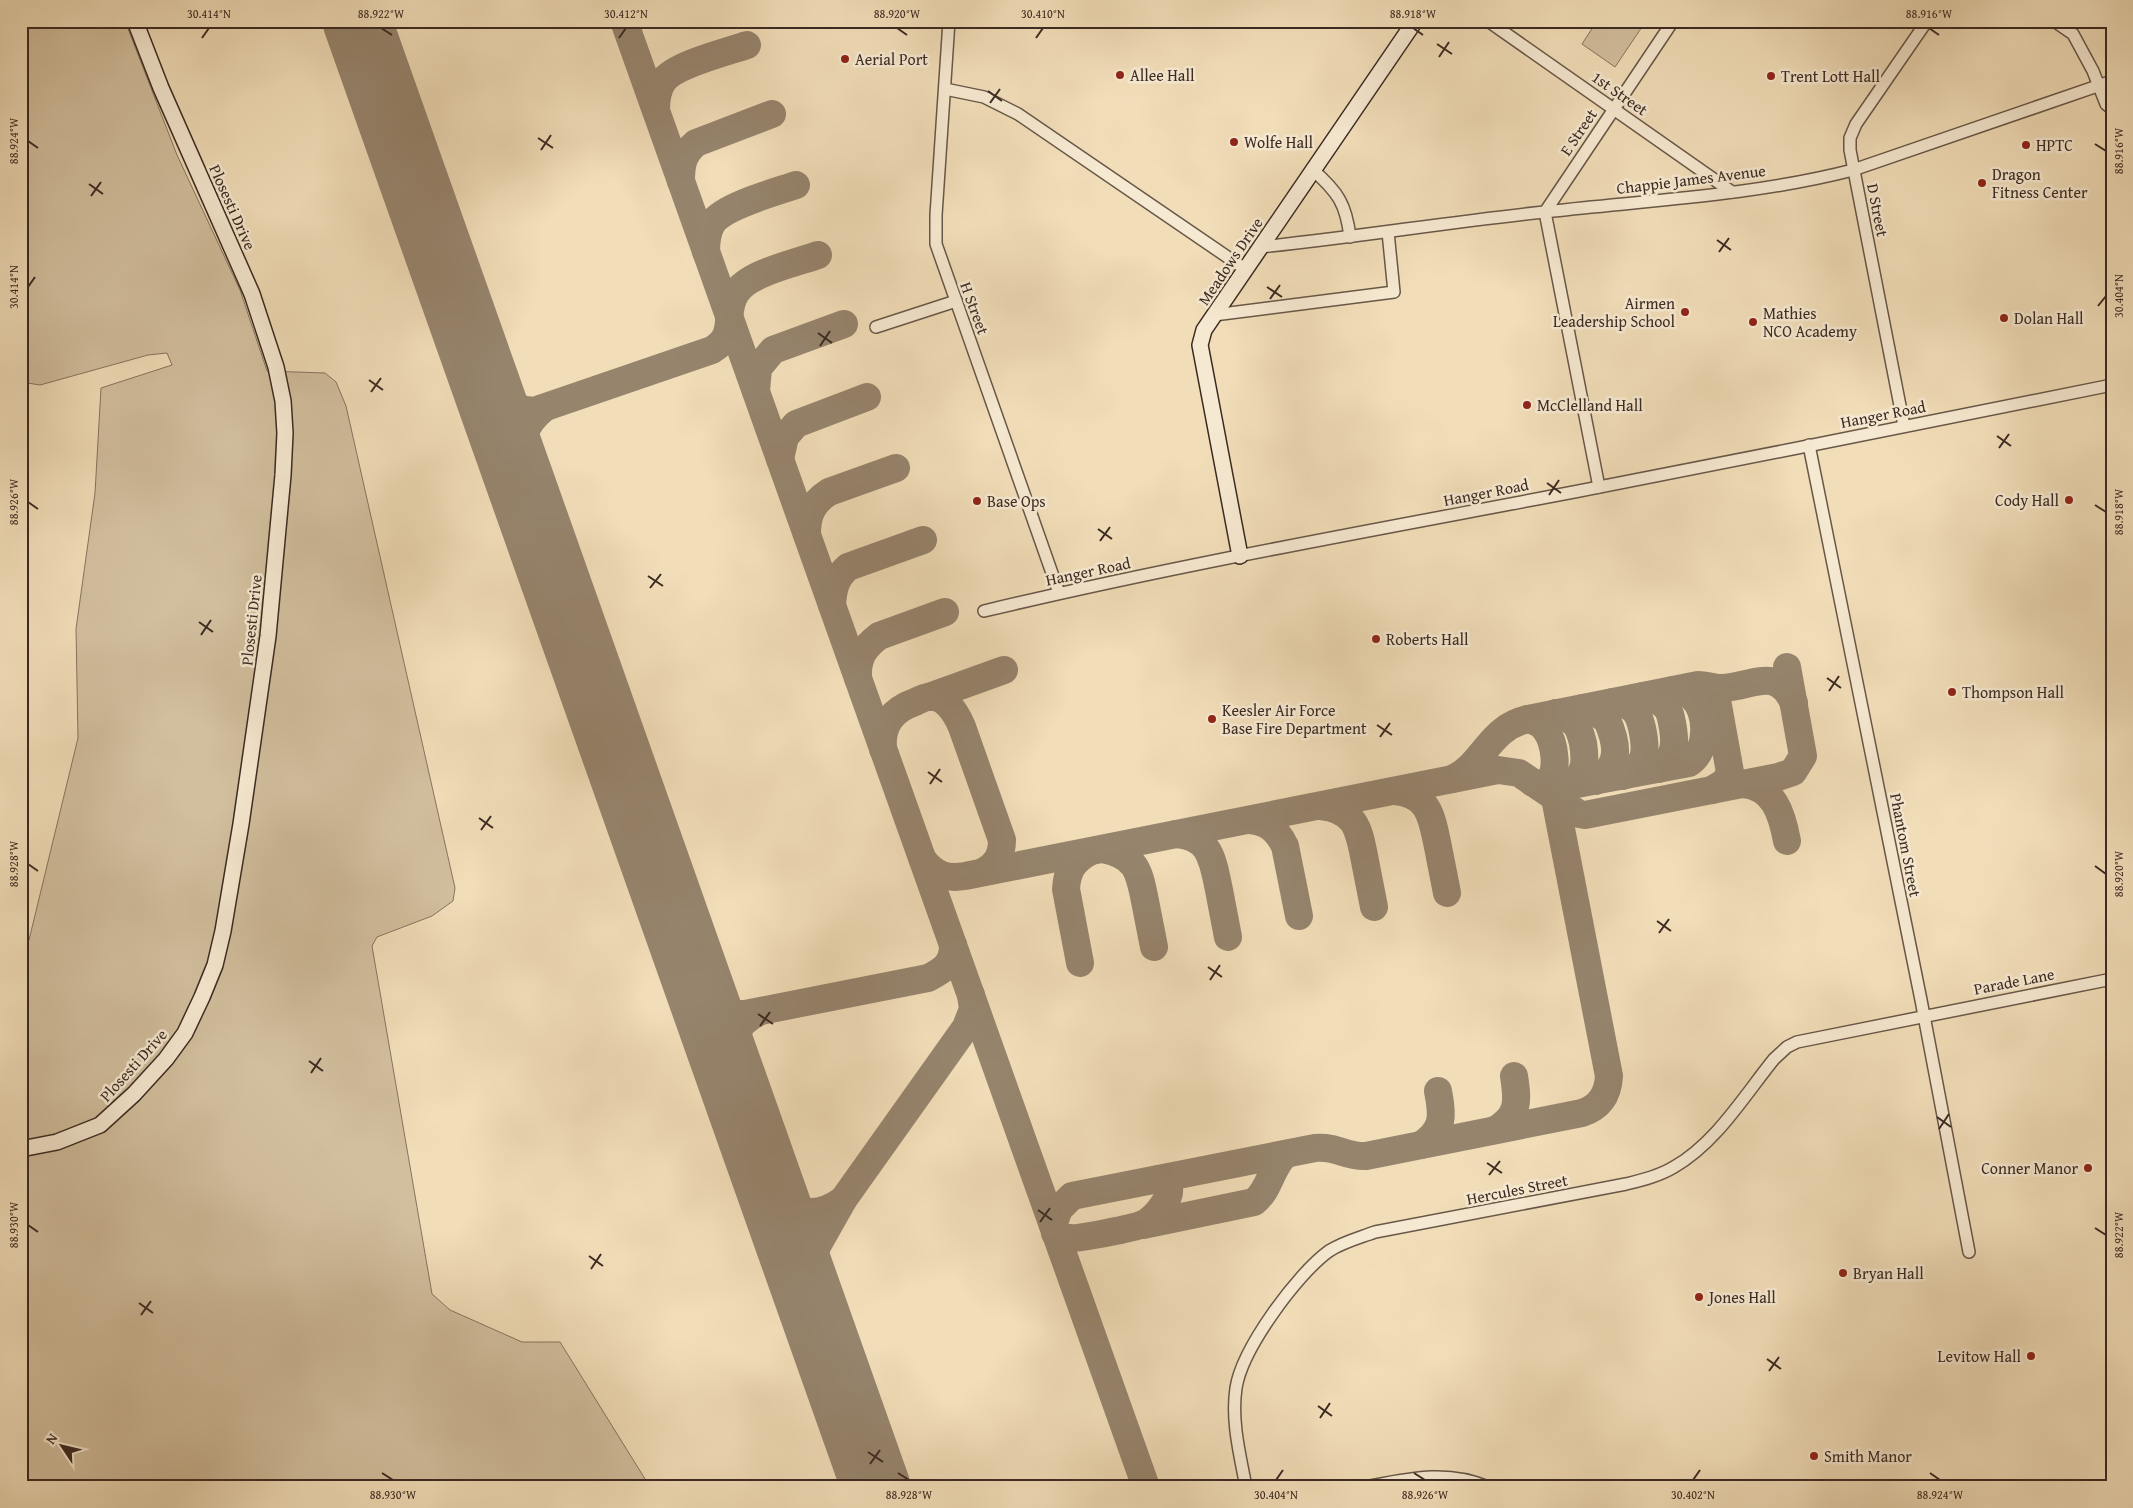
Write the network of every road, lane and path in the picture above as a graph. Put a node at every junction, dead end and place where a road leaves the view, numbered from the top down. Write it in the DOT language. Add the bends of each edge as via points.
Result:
graph roads {
  1 [pos="135,21"];
  2 [pos="949,21"];
  3 [pos="1415,21"];
  4 [pos="1488,21"];
  5 [pos="1672,21"];
  6 [pos="1927,21"];
  7 [pos="2054,21"];
  8 [pos="2112,81"];
  9 [pos="2099,85"];
  10 [pos="945,90"];
  11 [pos="1613,108"];
  12 [pos="2112,109"];
  13 [pos="1313,170"];
  14 [pos="1853,170"];
  15 [pos="1732,192"];
  16 [pos="1545,212"];
  17 [pos="1388,232"];
  18 [pos="1350,238"];
  19 [pos="1260,247"];
  20 [pos="1245,269"];
  21 [pos="956,300"];
  22 [pos="1214,315"];
  23 [pos="876,327"];
  24 [pos="2112,385"];
  25 [pos="1904,426"];
  26 [pos="1809,445"];
  27 [pos="1599,487"];
  28 [pos="1240,556"];
  29 [pos="1059,593"];
  30 [pos="984,611"];
  31 [pos="2112,979"];
  32 [pos="1924,1016"];
  33 [pos="21,1149"];
  34 [pos="1969,1252"];
  35 [pos="1246,1487"];
  36 [pos="1365,1487"];
  37 [pos="1488,1487"];
  1 -- 33 [label="street, Plosesti Drive" via="252,294 276,367 285,433 268,636 223,931 215,964 185,1033 134,1094 100,1125 57,1142"];
  2 -- 10 [label="street, H Street"];
  3 -- 13 [label="street, Meadows Drive"];
  4 -- 11 [label="street, 1st Street"];
  5 -- 11 [label="street, E Street"];
  6 -- 14 [label="street, D Street" via="1856,124 1850,144"];
  7 -- 9 [label="street" via="2072,34"];
  8 -- 9 [label="street, Chappie James Avenue"];
  9 -- 12 [label="street" via="2106,104"];
  9 -- 14 [label="street, Chappie James Avenue"];
  10 -- 20 [label="street" via="984,97 1018,114"];
  10 -- 21 [label="street, H Street" via="936,244"];
  11 -- 15 [label="street, 1st Street"];
  11 -- 16 [label="street, E Street"];
  13 -- 18 [label="street" via="1336,192 1343,204"];
  13 -- 19 [label="street, Meadows Drive"];
  14 -- 15 [label="street, Chappie James Avenue" via="1820,179"];
  14 -- 25 [label="street, D Street"];
  15 -- 16 [label="street, Chappie James Avenue"];
  16 -- 17 [label="street, Chappie James Avenue"];
  16 -- 27 [label="street"];
  17 -- 18 [label="street, Chappie James Avenue"];
  17 -- 22 [label="street" via="1394,292"];
  18 -- 19 [label="street, Chappie James Avenue"];
  19 -- 20 [label="street, Meadows Drive"];
  20 -- 22 [label="street, Meadows Drive"];
  21 -- 23 [label="street"];
  21 -- 29 [label="street, H Street"];
  22 -- 28 [label="street, Meadows Drive" via="1204,330 1200,345"];
  24 -- 25 [label="street, Hanger Road"];
  25 -- 26 [label="street, Hanger Road"];
  26 -- 27 [label="street, Hanger Road"];
  26 -- 32 [label="street, Phantom Street"];
  27 -- 28 [label="street, Hanger Road"];
  28 -- 29 [label="street, Hanger Road"];
  29 -- 30 [label="street, Hanger Road"];
  31 -- 32 [label="street, Parade Lane"];
  32 -- 34 [label="street, Phantom Street"];
  32 -- 35 [label="street, Hercules Street" via="1810,1038 1787,1047 1701,1147 1673,1168 1659,1174 1626,1184 1375,1232 1330,1250 1298,1280 1252,1346 1242,1367 1236,1388 1235,1410"];
  36 -- 37 [label="street" via="1435,1476 1463,1479"];
}
